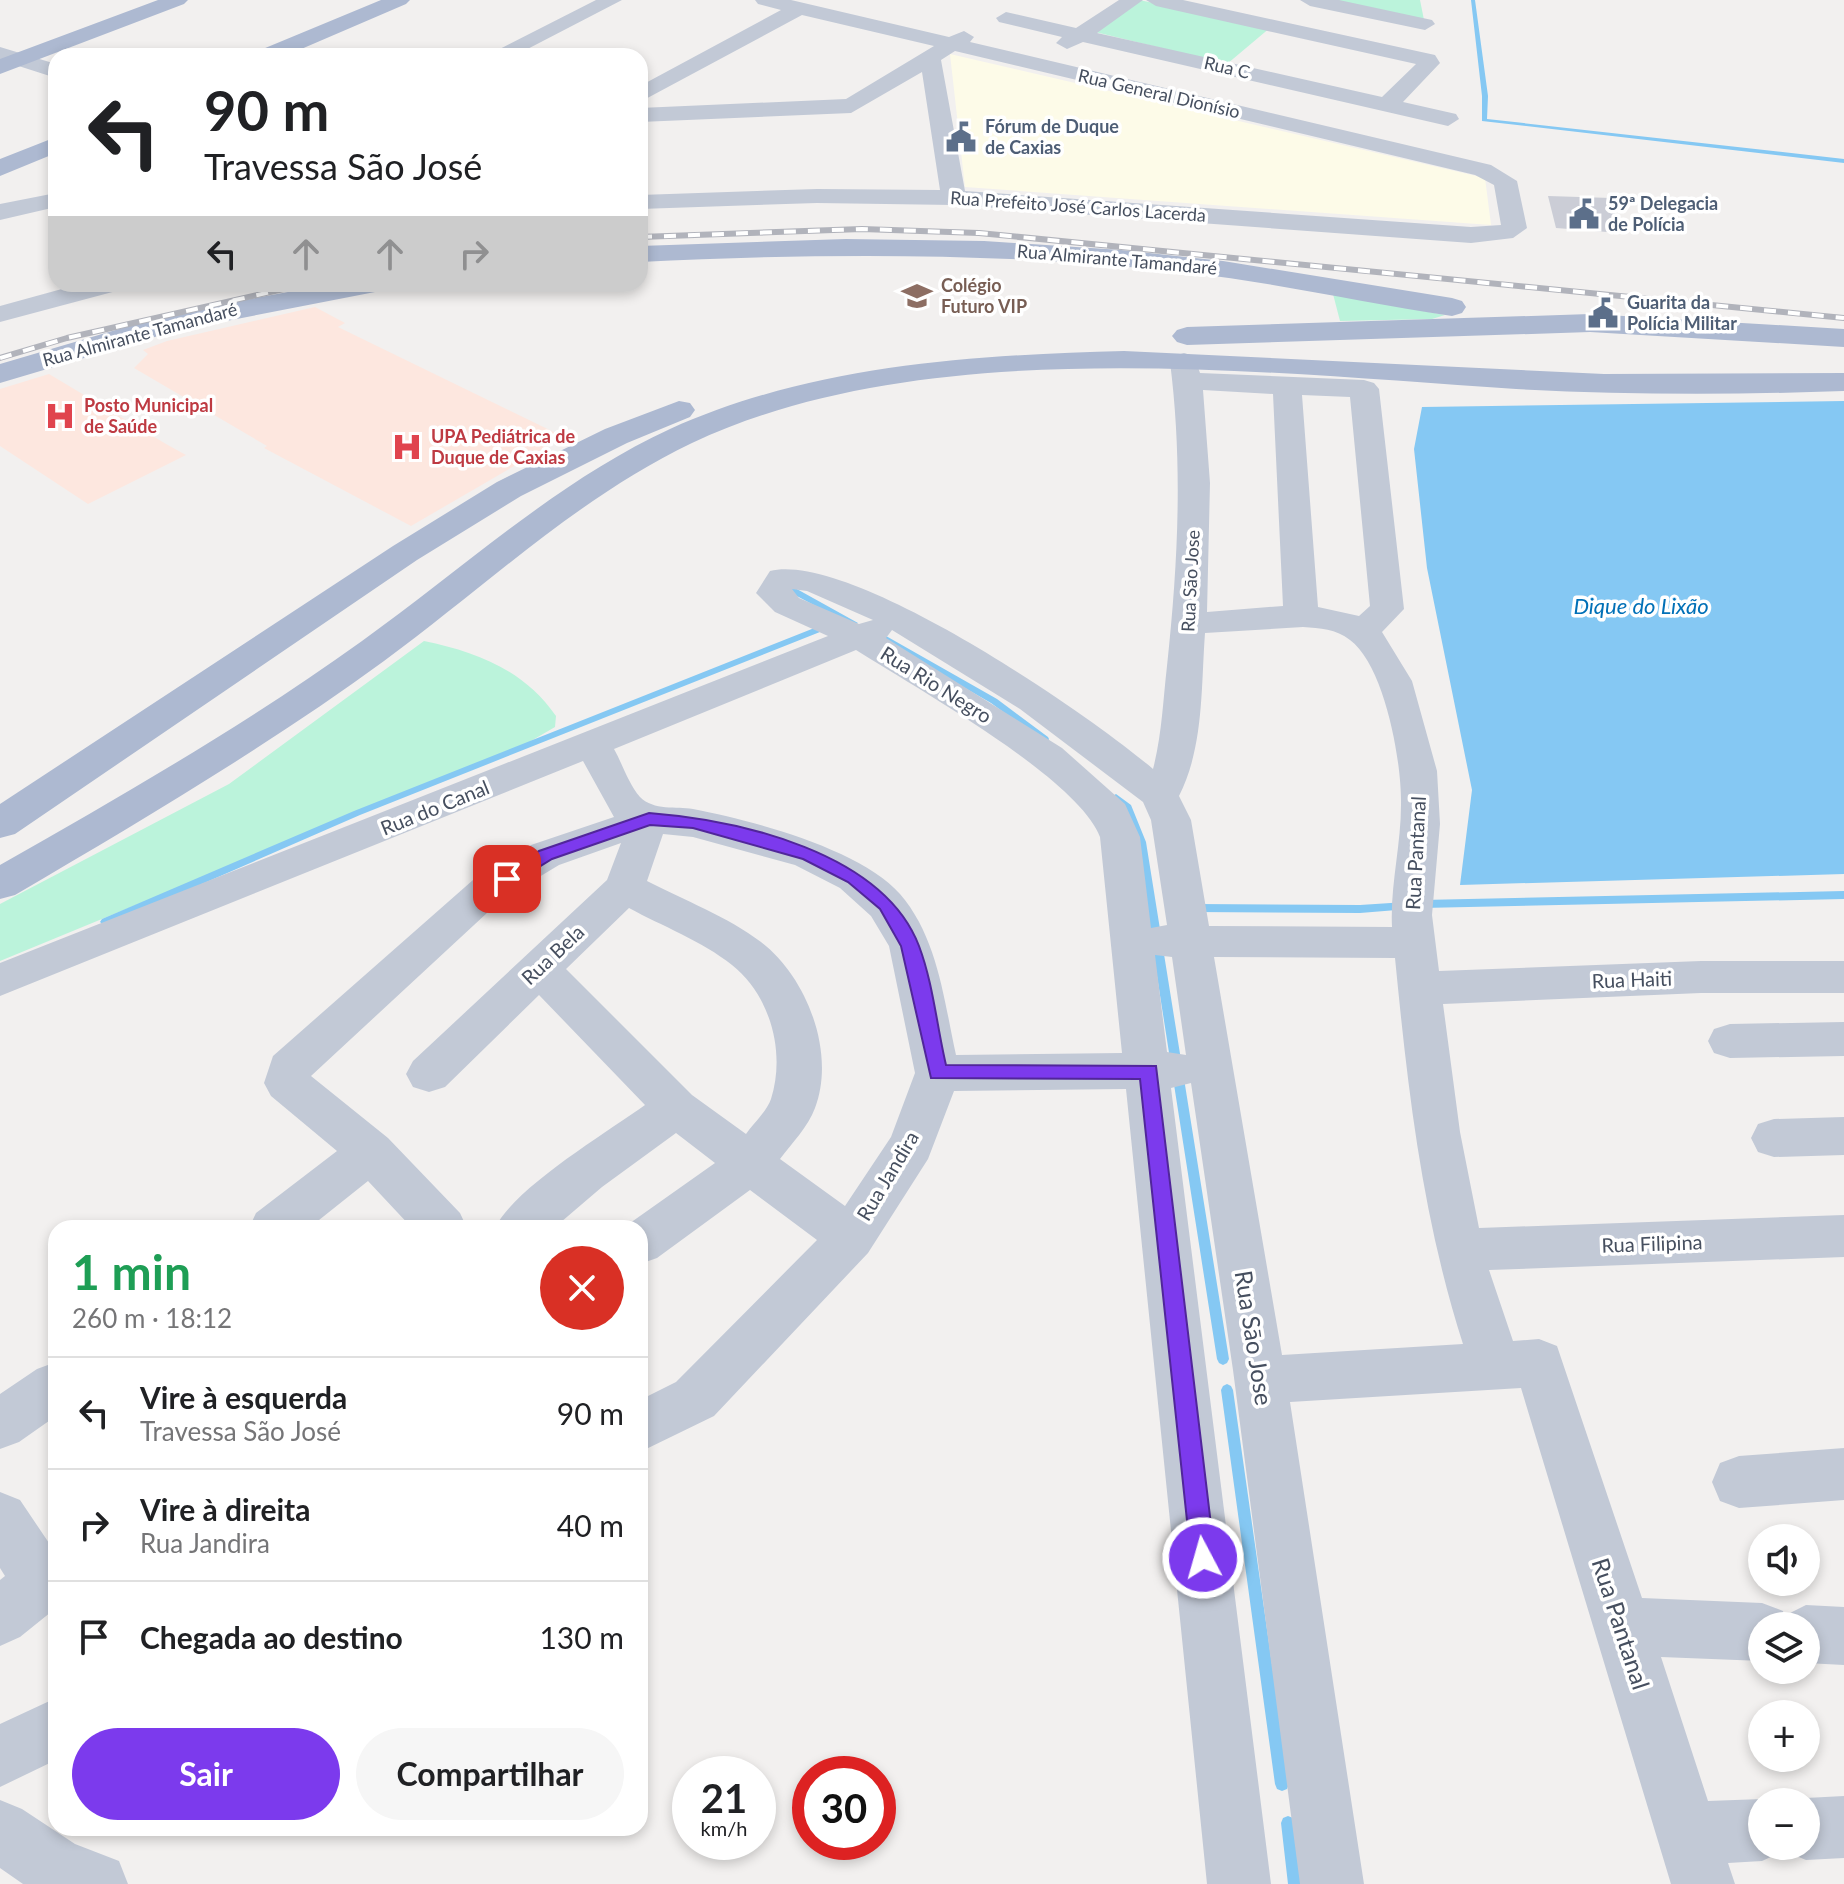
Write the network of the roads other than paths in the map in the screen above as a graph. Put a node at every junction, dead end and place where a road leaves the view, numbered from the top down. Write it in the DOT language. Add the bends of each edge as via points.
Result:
graph roads {
  1 [pos="177,0"];
  2 [pos="399,0"];
  3 [pos="612,0"];
  4 [pos="765,0"];
  5 [pos="1036,0"];
  6 [pos="1133,0"];
  7 [pos="1156,0"];
  8 [pos="1269,0"];
  9 [pos="1310,0"];
  10 [pos="799,8"];
  11 [pos="1244,19"];
  12 [pos="1425,24"];
  13 [pos="992,25"];
  14 [pos="1282,27"];
  15 [pos="1079,35"];
  16 [pos="285,48"];
  17 [pos="513,48"];
  18 [pos="939,50"];
  19 [pos="1154,52"];
  20 [pos="7,60"];
  21 [pos="1034,65"];
  22 [pos="48,69"];
  23 [pos="1229,69"];
  24 [pos="1110,83"];
  25 [pos="1411,83"];
  26 [pos="1435,87"];
  27 [pos="648,91"];
  28 [pos="1183,100"];
  29 [pos="1388,104"];
  30 [pos="648,115"];
  31 [pos="1448,119"];
  32 [pos="48,147"];
  33 [pos="0,168"];
  34 [pos="954,198"];
  35 [pos="48,202"];
  36 [pos="648,202"];
  37 [pos="0,212"];
  38 [pos="1514,228"];
  39 [pos="648,253"];
  40 [pos="81,292"];
  41 [pos="333,292"];
  42 [pos="0,314"];
  43 [pos="1590,323"];
  44 [pos="1365,330"];
  45 [pos="1844,338"];
  46 [pos="1186,372"];
  47 [pos="0,374"];
  48 [pos="1844,382"];
  49 [pos="1287,385"];
  50 [pos="1625,385"];
  51 [pos="1780,385"];
  52 [pos="539,522"];
  53 [pos="405,553"];
  54 [pos="1301,617"];
  55 [pos="1189,624"];
  56 [pos="864,627"];
  57 [pos="1362,632"];
  58 [pos="592,743"];
  59 [pos="1160,796"];
  60 [pos="1111,814"];
  61 [pos="649,819"];
  62 [pos="0,824"];
  63 [pos="1155,879"];
  64 [pos="0,884"];
  65 [pos="625,887"];
  66 [pos="1164,938"];
  67 [pos="1416,955"];
  68 [pos="539,968"];
  69 [pos="1844,977"];
  70 [pos="0,980"];
  71 [pos="1844,1039"];
  72 [pos="1730,1041"];
  73 [pos="1206,1069"];
  74 [pos="1153,1071"];
  75 [pos="938,1073"];
  76 [pos="429,1074"];
  77 [pos="676,1108"];
  78 [pos="1844,1136"];
  79 [pos="1774,1138"];
  80 [pos="371,1152"];
  81 [pos="750,1164"];
  82 [pos="283,1220"];
  83 [pos="435,1220"];
  84 [pos="529,1220"];
  85 [pos="1844,1236"];
  86 [pos="648,1237"];
  87 [pos="851,1238"];
  88 [pos="1459,1250"];
  89 [pos="1517,1364"];
  90 [pos="1260,1380"];
  91 [pos="48,1391"];
  92 [pos="648,1423"];
  93 [pos="0,1424"];
  94 [pos="1844,1474"];
  95 [pos="1739,1482"];
  96 [pos="0,1519"];
  97 [pos="33,1590"];
  98 [pos="1621,1626"];
  99 [pos="1748,1631"];
  100 [pos="1820,1635"];
  101 [pos="1844,1636"];
  102 [pos="48,1732"];
  103 [pos="0,1757"];
  104 [pos="1844,1827"];
  105 [pos="1820,1828"];
  106 [pos="0,1831"];
  107 [pos="1748,1836"];
  108 [pos="1695,1859"];
  109 [pos="96,1884"];
  110 [pos="1239,1884"];
  111 [pos="1332,1884"];
  1 -- 20 [label="main road"];
  2 -- 16 [label="main road"];
  3 -- 17 [label="street"];
  4 -- 10 [label="street, Rua General Dionísio"];
  5 -- 13 [label="street"];
  6 -- 15 [label="street"];
  7 -- 11 [label="street"];
  8 -- 11 [label="street"];
  9 -- 12 [label="street"];
  10 -- 18 [label="street, Rua General Dionísio"];
  10 -- 27 [label="street"];
  11 -- 14 [label="street"];
  13 -- 15 [label="street, Rua C"];
  13 -- 18 [label="street"];
  14 -- 23 [label="street"];
  14 -- 25 [label="street" via="1422,57 1429,63"];
  15 -- 19 [label="street, Rua C"];
  15 -- 21 [label="street"];
  18 -- 21 [label="street, Rua General Dionísio"];
  18 -- 30 [label="street" via="843,107"];
  18 -- 34 [label="street"];
  19 -- 23 [label="street, Rua C"];
  19 -- 24 [label="street"];
  20 -- 22 [label="street"];
  21 -- 24 [label="street, Rua General Dionísio"];
  23 -- 28 [label="street"];
  23 -- 29 [label="street, Rua C"];
  24 -- 28 [label="street, Rua General Dionísio"];
  25 -- 26 [label="street"];
  25 -- 29 [label="street"];
  28 -- 38 [label="street, Rua General Dionísio" via="1496,175 1509,191"];
  29 -- 31 [label="street, Rua C"];
  32 -- 33 [label="main road"];
  34 -- 36 [label="street, Rua Prefeito José Carlos Lacerda"];
  34 -- 38 [label="street, Rua Prefeito José Carlos Lacerda" via="1471,235"];
  35 -- 37 [label="street"];
  39 -- 43 [label="main road, Rua Almirante Tamandaré" via="924,246 1083,255 1190,265 1425,304"];
  40 -- 42 [label="street"];
  41 -- 47 [label="main road, Rua Almirante Tamandaré" via="170,323"];
  43 -- 44 [label="main road"];
  43 -- 45 [label="main road"];
  44 -- 50 [label="main road" via="1609,337 1658,348 1662,369"];
  44 -- 53 [label="main road" via="1054,340 849,357 747,385 616,436 509,489"];
  45 -- 51 [label="main road" via="1755,335 1733,344 1737,359"];
  46 -- 49 [label="street"];
  46 -- 50 [label="main road"];
  46 -- 52 [label="main road" via="994,364 857,382 729,417 631,463"];
  46 -- 55 [label="street, Rua Sāo Jose" via="1196,500"];
  48 -- 51 [label="main road"];
  49 -- 54 [label="street"];
  49 -- 57 [label="street" via="1364,389 1387,609"];
  50 -- 51 [label="main road"];
  52 -- 53 [label="main road"];
  52 -- 64 [label="main road" via="370,653 186,777"];
  53 -- 62 [label="main road"];
  54 -- 55 [label="street"];
  54 -- 57 [label="street" via="1341,621"];
  55 -- 59 [label="street, Rua Sāo Jose" via="1174,772"];
  56 -- 56 [label="street, Rua Rio Negro" via="836,588 794,576 782,578 773,593 787,605"];
  56 -- 58 [label="street, Rua do Canal"];
  56 -- 59 [label="street" via="1037,704 1119,760"];
  56 -- 60 [label="street, Rua Rio Negro" via="1049,757"];
  57 -- 67 [label="street, Rua Pantanal" via="1379,649 1402,705 1420,789 1411,888"];
  58 -- 61 [label="street" via="626,806"];
  58 -- 70 [label="street, Rua do Canal"];
  59 -- 63 [label="street, Rua Sāo Jose" via="1171,820"];
  60 -- 63 [label="street, Rua Sāo Jose" via="1120,837"];
  61 -- 65 [label="street, Rua Bela"];
  61 -- 75 [label="street" via="693,823 808,855 854,878 886,905 910,946"];
  61 -- 80 [label="street" via="545,855 487,890 289,1069 287,1083"];
  63 -- 66 [label="street, Rua Sāo Jose"];
  65 -- 68 [label="street, Rua Bela"];
  65 -- 81 [label="street" via="745,952 768,973 781,995 800,1051 799,1076 793,1106"];
  66 -- 67 [label="street, Rua Haiti"];
  66 -- 73 [label="street, Rua Sāo Jose"];
  66 -- 74 [label="street, Rua Sāo Jose"];
  67 -- 69 [label="street, Rua Haiti" via="1701,977"];
  67 -- 88 [label="street, Rua Pantanal" via="1428,1066"];
  68 -- 76 [label="street, Rua Bela"];
  68 -- 77 [label="street"];
  71 -- 72 [label="street"];
  73 -- 74 [label="street"];
  73 -- 90 [label="street, Rua Sāo Jose"];
  74 -- 75 [label="street"];
  74 -- 110 [label="street, Rua Sāo Jose"];
  75 -- 87 [label="street, Rua Jandira" via="911,1145"];
  77 -- 81 [label="street"];
  77 -- 84 [label="street"];
  78 -- 79 [label="street"];
  80 -- 82 [label="street"];
  80 -- 83 [label="street"];
  81 -- 86 [label="street"];
  81 -- 87 [label="street"];
  85 -- 88 [label="street, Rua Filipina"];
  87 -- 92 [label="street, Rua Jandira" via="695,1399"];
  88 -- 89 [label="street, Rua Pantanal"];
  89 -- 90 [label="street"];
  89 -- 98 [label="street, Rua Pantanal"];
  90 -- 111 [label="street, Rua Sāo Jose"];
  91 -- 93 [label="street"];
  94 -- 95 [label="street"];
  96 -- 97 [label="street"];
  98 -- 99 [label="street"];
  98 -- 108 [label="street, Rua Pantanal"];
  100 -- 101 [label="street"];
  102 -- 103 [label="street"];
  104 -- 105 [label="street"];
  106 -- 109 [label="street" via="55,1868"];
  107 -- 108 [label="street"];
}
